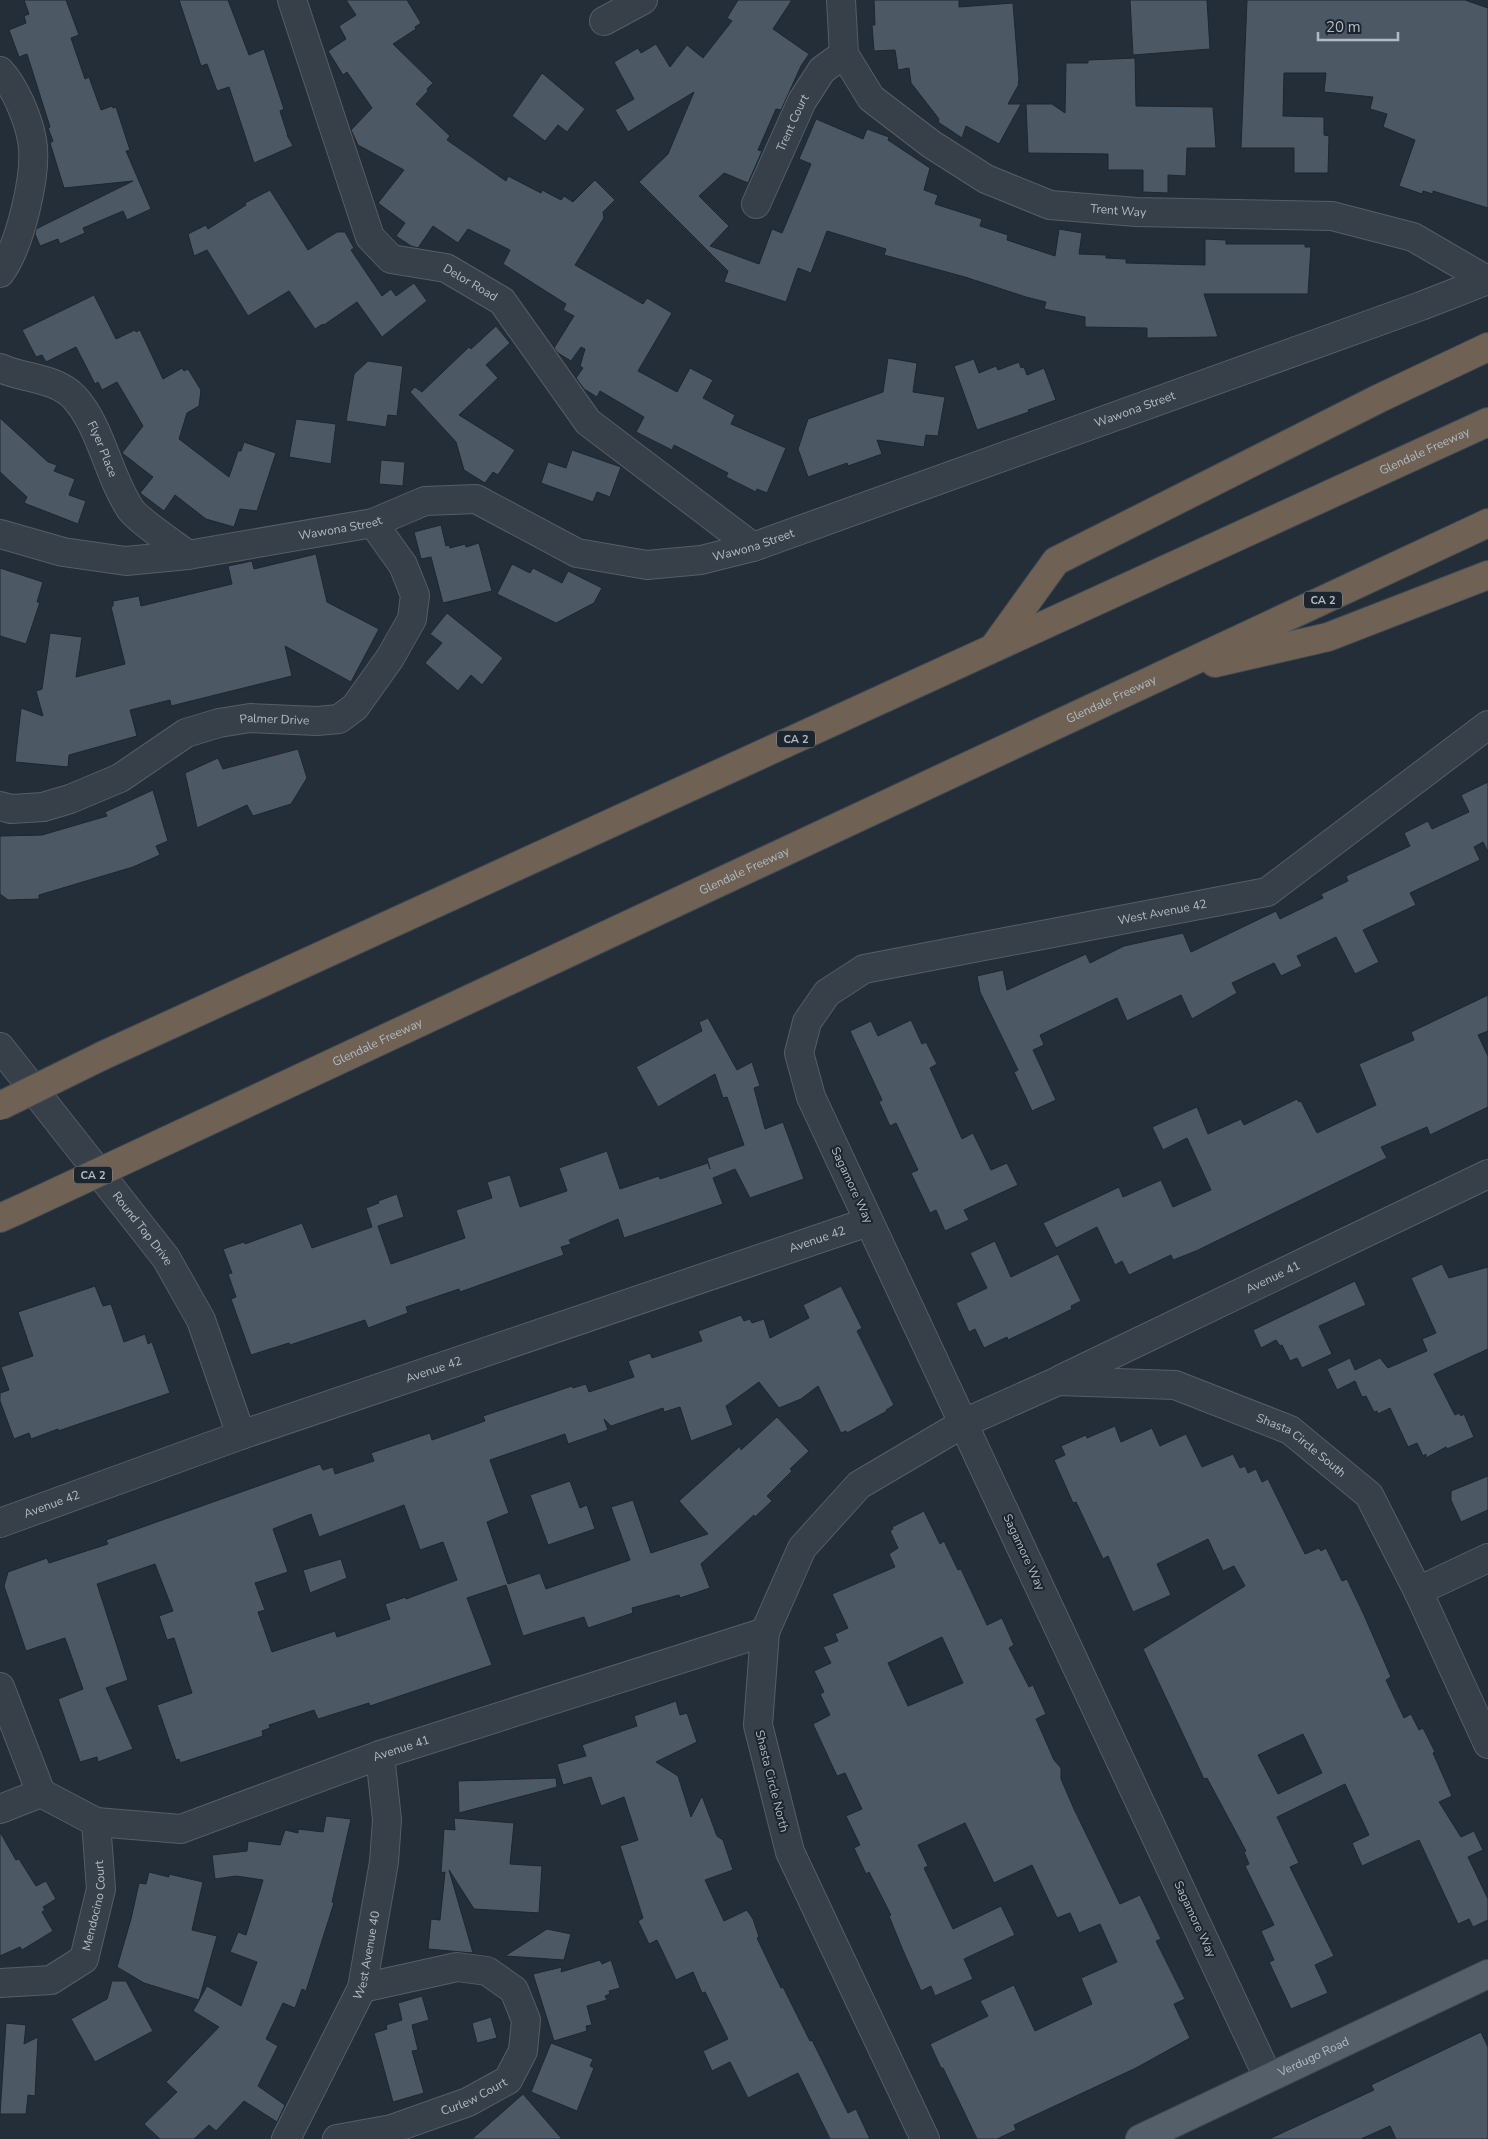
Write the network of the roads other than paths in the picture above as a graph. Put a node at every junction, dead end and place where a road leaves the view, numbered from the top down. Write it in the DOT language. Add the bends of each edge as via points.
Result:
graph roads {
  1 [pos="292,0"];
  2 [pos="643,0"];
  3 [pos="841,0"];
  4 [pos="604,21"];
  5 [pos="844,54"];
  6 [pos="0,71"];
  7 [pos="756,204"];
  8 [pos="0,273"];
  9 [pos="1488,280"];
  10 [pos="1488,347"];
  11 [pos="0,368"];
  12 [pos="1488,422"];
  13 [pos="373,523"];
  14 [pos="1488,523"];
  15 [pos="0,534"];
  16 [pos="753,547"];
  17 [pos="188,555"];
  18 [pos="1488,575"];
  19 [pos="992,649"];
  20 [pos="1157,677"];
  21 [pos="1488,726"];
  22 [pos="0,806"];
  23 [pos="807,1022"];
  24 [pos="0,1047"];
  25 [pos="0,1106"];
  26 [pos="1488,1174"];
  27 [pos="9,1214"];
  28 [pos="868,1222"];
  29 [pos="1058,1381"];
  30 [pos="964,1424"];
  31 [pos="241,1435"];
  32 [pos="0,1524"];
  33 [pos="1488,1558"];
  34 [pos="1418,1591"];
  35 [pos="766,1632"];
  36 [pos="0,1687"];
  37 [pos="1488,1744"];
  38 [pos="380,1755"];
  39 [pos="41,1793"];
  40 [pos="0,1809"];
  41 [pos="96,1822"];
  42 [pos="1488,1974"];
  43 [pos="0,1983"];
  44 [pos="362,1988"];
  45 [pos="1268,2077"];
  46 [pos="286,2139"];
  47 [pos="337,2139"];
  48 [pos="925,2139"];
  49 [pos="1140,2139"];
  1 -- 16 [label="street, Delor Road" via="370,237 391,259 446,268 502,301 588,422"];
  2 -- 4 [label="street"];
  3 -- 5 [label="street, Trent Way"];
  5 -- 7 [label="street, Trent Court" via="822,70 802,102"];
  5 -- 9 [label="street, Trent Way" via="871,98 931,144 986,179 1050,205 1136,212 1332,216 1413,237"];
  6 -- 8 [label="street" via="24,111 33,142 31,182 21,228"];
  9 -- 16 [label="street, Wawona Street"];
  10 -- 19 [label="highway" via="1056,560"];
  11 -- 17 [label="street, Flyer Place" via="49,381 73,397 89,418 113,477 132,512"];
  12 -- 19 [label="highway, Glendale Freeway / CA 2"];
  13 -- 16 [label="street, Wawona Street" via="425,501 476,499 577,553 647,565 701,560"];
  13 -- 17 [label="street, Wawona Street"];
  13 -- 22 [label="street, Palmer Drive" via="403,565 415,595 412,619 390,658 355,707 339,719 317,722 250,718 219,723 186,733 120,778 70,799 43,807 10,809"];
  14 -- 20 [label="highway, Glendale Freeway / CA 2"];
  15 -- 17 [label="street, Wawona Street" via="63,552 126,561"];
  18 -- 20 [label="highway" via="1328,637"];
  19 -- 25 [label="highway, Glendale Freeway / CA 2, bridge"];
  20 -- 27 [label="highway, Glendale Freeway / CA 2, bridge"];
  21 -- 23 [label="street, West Avenue 42" via="1267,892 864,969 827,993"];
  23 -- 28 [label="street, Sagamore Way" via="799,1053 811,1097"];
  24 -- 31 [label="street, Round Top Drive" via="166,1258 201,1320"];
  26 -- 29 [label="street, Avenue 41"];
  28 -- 30 [label="street, Sagamore Way"];
  28 -- 31 [label="street, Avenue 42"];
  29 -- 30 [label="street, Shasta Circle South"];
  29 -- 34 [label="street, Shasta Circle South" via="1175,1385 1290,1430 1369,1495"];
  30 -- 35 [label="street, Shasta Circle North" via="859,1485 802,1548"];
  30 -- 45 [label="street, Sagamore Way"];
  31 -- 32 [label="street, Avenue 42"];
  33 -- 34 [label="street"];
  34 -- 37 [label="street, Shasta Circle South"];
  35 -- 38 [label="street, Avenue 41"];
  35 -- 48 [label="street, Shasta Circle North" via="758,1725 790,1852"];
  36 -- 39 [label="street"];
  38 -- 41 [label="street, Avenue 41" via="181,1829"];
  38 -- 44 [label="street, West Avenue 40" via="387,1829"];
  39 -- 40 [label="street"];
  39 -- 41 [label="street, Avenue 41"];
  41 -- 43 [label="street, Mendocino Court" via="101,1889 84,1959 51,1980"];
  42 -- 45 [label="main road, Verdugo Road"];
  44 -- 46 [label="street, West Avenue 40"];
  44 -- 47 [label="street, Curlew Court" via="456,1967 487,1971 514,1990 526,2020 523,2051 508,2080 468,2102 392,2129"];
  45 -- 49 [label="main road, Verdugo Road"];
}
